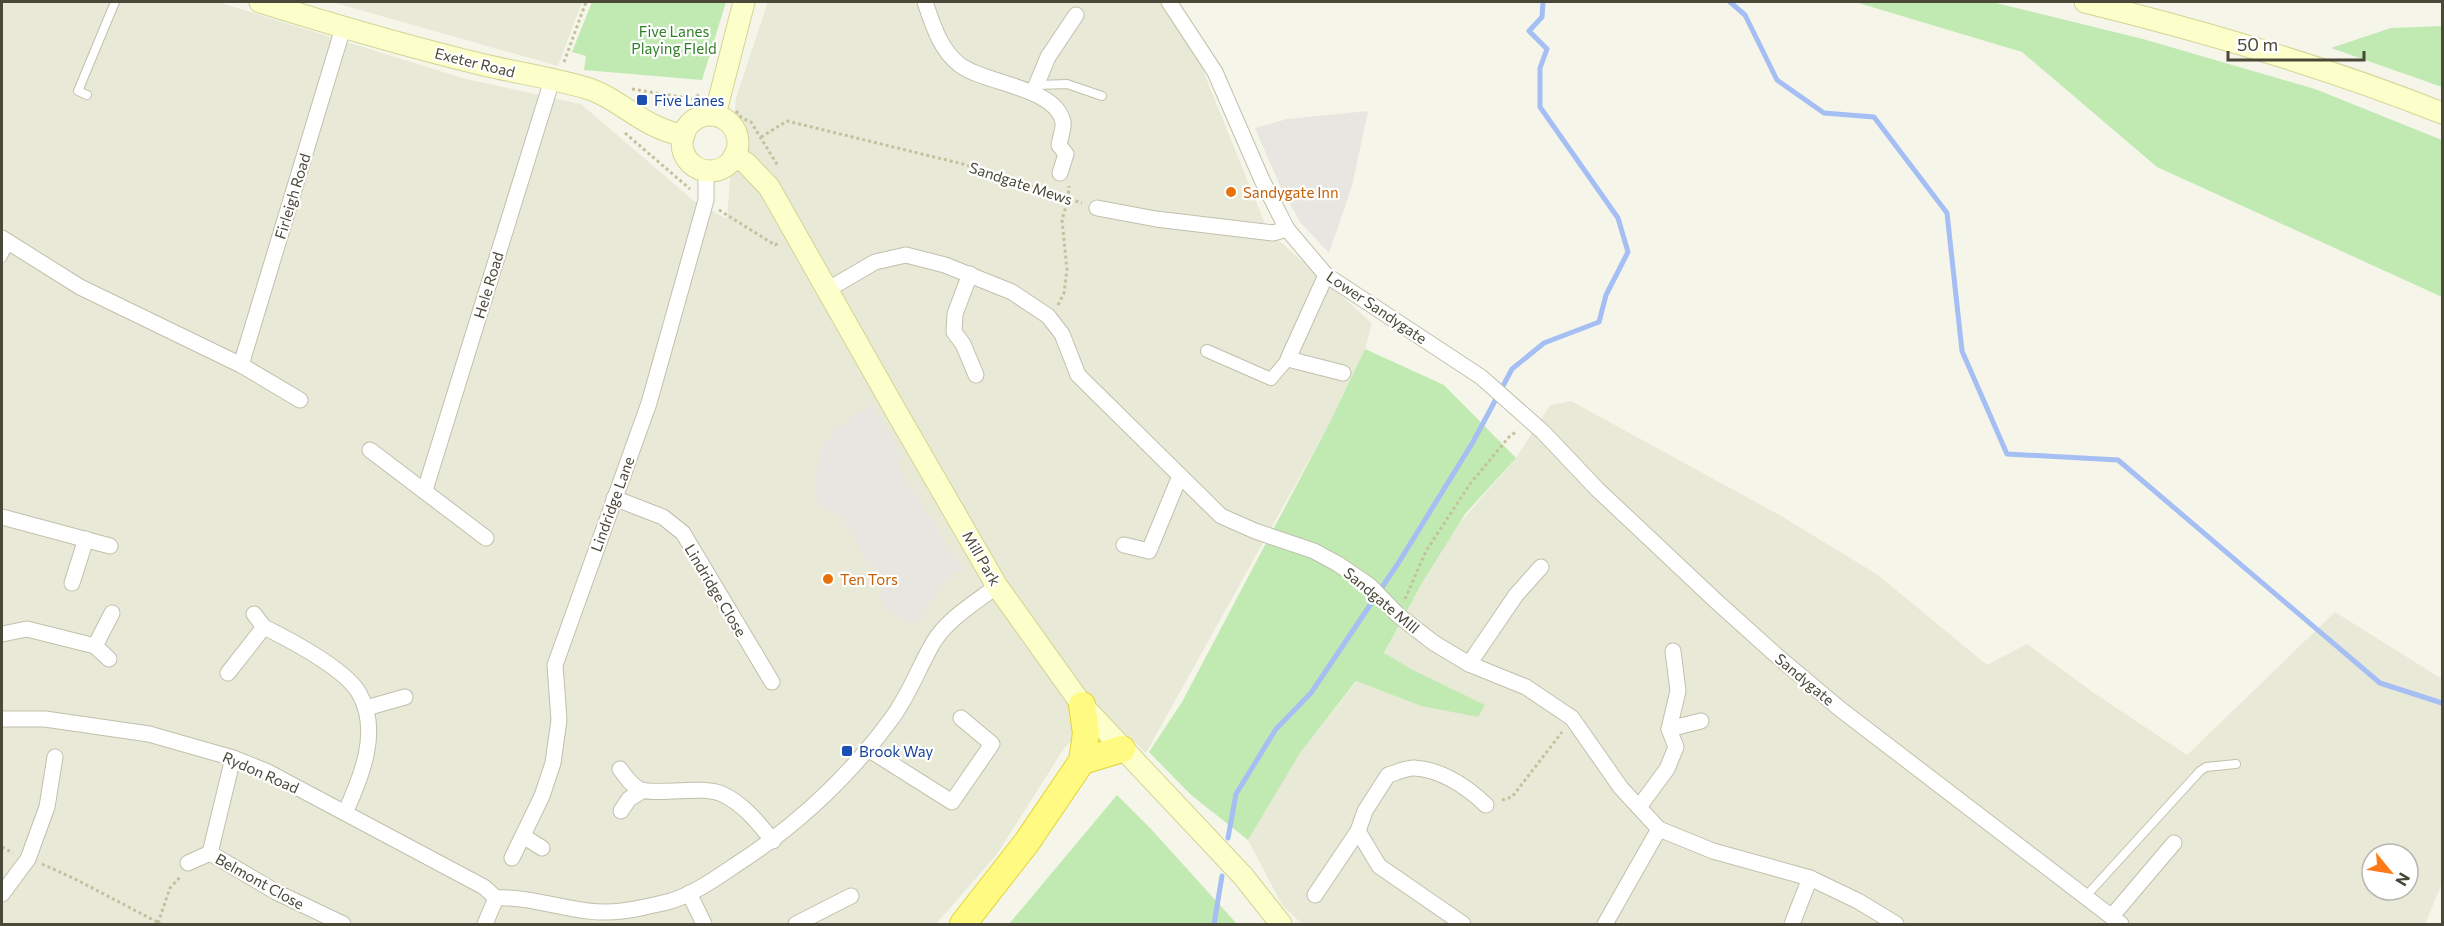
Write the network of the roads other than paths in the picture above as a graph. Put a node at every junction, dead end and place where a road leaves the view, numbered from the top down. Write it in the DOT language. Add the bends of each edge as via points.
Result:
graph roads {
  1 [pos="116,2"];
  2 [pos="261,2"];
  3 [pos="744,2"];
  4 [pos="926,2"];
  5 [pos="1169,2"];
  6 [pos="2085,2"];
  7 [pos="1076,15"];
  8 [pos="343,28"];
  9 [pos="557,74"];
  10 [pos="1035,89"];
  11 [pos="87,95"];
  12 [pos="1101,96"];
  13 [pos="709,100"];
  14 [pos="2442,113"];
  15 [pos="684,135"];
  16 [pos="735,156"];
  17 [pos="706,170"];
  18 [pos="1060,173"];
  19 [pos="1097,208"];
  20 [pos="1287,229"];
  21 [pos="6,241"];
  22 [pos="2,258"];
  23 [pos="970,274"];
  24 [pos="1326,275"];
  25 [pos="827,290"];
  26 [pos="1207,351"];
  27 [pos="1288,359"];
  28 [pos="241,365"];
  29 [pos="1343,373"];
  30 [pos="976,375"];
  31 [pos="300,400"];
  32 [pos="1513,406"];
  33 [pos="370,450"];
  34 [pos="1179,478"];
  35 [pos="424,490"];
  36 [pos="614,498"];
  37 [pos="2,517"];
  38 [pos="486,538"];
  39 [pos="86,539"];
  40 [pos="1124,545"];
  41 [pos="110,546"];
  42 [pos="1541,567"];
  43 [pos="72,583"];
  44 [pos="997,586"];
  45 [pos="112,613"];
  46 [pos="254,614"];
  47 [pos="264,627"];
  48 [pos="2,634"];
  49 [pos="95,646"];
  50 [pos="1673,651"];
  51 [pos="109,660"];
  52 [pos="1469,664"];
  53 [pos="228,673"];
  54 [pos="772,682"];
  55 [pos="405,697"];
  56 [pos="1082,705"];
  57 [pos="366,708"];
  58 [pos="960,718"];
  59 [pos="2,719"];
  60 [pos="1701,720"];
  61 [pos="1668,729"];
  62 [pos="868,749"];
  63 [pos="1122,749"];
  64 [pos="55,757"];
  65 [pos="233,758"];
  66 [pos="1082,761"];
  67 [pos="2236,764"];
  68 [pos="620,769"];
  69 [pos="642,791"];
  70 [pos="1486,805"];
  71 [pos="1639,807"];
  72 [pos="621,811"];
  73 [pos="345,813"];
  74 [pos="1659,829"];
  75 [pos="1358,831"];
  76 [pos="524,836"];
  77 [pos="773,841"];
  78 [pos="2174,843"];
  79 [pos="542,848"];
  80 [pos="210,853"];
  81 [pos="512,858"];
  82 [pos="188,863"];
  83 [pos="1810,878"];
  84 [pos="689,893"];
  85 [pos="2,894"];
  86 [pos="1315,895"];
  87 [pos="850,896"];
  88 [pos="2086,896"];
  89 [pos="496,898"];
  90 [pos="2117,920"];
  91 [pos="1455,922"];
  92 [pos="343,924"];
  93 [pos="485,924"];
  94 [pos="704,924"];
  95 [pos="796,924"];
  96 [pos="963,924"];
  97 [pos="1281,924"];
  98 [pos="1605,924"];
  99 [pos="1792,924"];
  100 [pos="1896,924"];
  1 -- 11 [label="lane" via="78,91"];
  2 -- 8 [label="main road, Exeter Road"];
  3 -- 13 [label="main road"];
  4 -- 10 [label="street" via="941,45 961,66"];
  5 -- 20 [label="street, Lower Sandygate" via="1215,72"];
  6 -- 14 [label="main road" via="2243,44 2372,85"];
  7 -- 10 [label="street" via="1048,57"];
  8 -- 9 [label="main road, Exeter Road" via="484,65"];
  8 -- 28 [label="street, Firleigh Road"];
  9 -- 15 [label="main road, Exeter Road" via="649,123"];
  9 -- 35 [label="street, Hele Road"];
  10 -- 12 [label="lane" via="1067,84"];
  10 -- 18 [label="street" via="1057,109 1063,123 1059,145 1066,154"];
  13 -- 15 [label="main road"];
  13 -- 16 [label="main road" via="735,130"];
  15 -- 17 [label="main road" via="685,155"];
  16 -- 17 [label="main road" via="720,169"];
  16 -- 25 [label="main road, Mill Park" via="769,187"];
  17 -- 36 [label="street, Lindridge Lane" via="706,200 649,403"];
  19 -- 20 [label="street" via="1273,233"];
  20 -- 24 [label="street, Lower Sandygate"];
  21 -- 22 [label="lane"];
  21 -- 28 [label="street" via="80,287"];
  23 -- 25 [label="street, Sandgate MIll" via="906,255 875,262"];
  23 -- 30 [label="street" via="955,314 954,332"];
  23 -- 34 [label="street, Sandgate MIll" via="1012,292 1048,316 1062,334 1078,375"];
  24 -- 27 [label="street"];
  24 -- 32 [label="street, Lower Sandygate" via="1481,377"];
  25 -- 44 [label="main road, Mill Park"];
  26 -- 27 [label="street" via="1271,379"];
  27 -- 29 [label="street"];
  28 -- 31 [label="street"];
  32 -- 88 [label="street, Sandygate" via="1777,656 1840,709"];
  33 -- 35 [label="street"];
  34 -- 40 [label="street" via="1149,551"];
  34 -- 52 [label="street, Sandgate MIll" via="1221,516 1314,550 1338,564 1370,586 1398,615 1434,643"];
  35 -- 38 [label="street"];
  36 -- 54 [label="street, Lindridge Close" via="663,517 682,533"];
  36 -- 76 [label="street, Lindridge Lane" via="555,665 559,720 553,763"];
  37 -- 39 [label="street"];
  39 -- 41 [label="street"];
  39 -- 43 [label="street"];
  42 -- 52 [label="street" via="1516,595"];
  44 -- 56 [label="main road, Mill Park"];
  44 -- 62 [label="street" via="950,623 934,641 893,717"];
  45 -- 49 [label="street"];
  46 -- 47 [label="street"];
  47 -- 53 [label="street"];
  47 -- 57 [label="street" via="343,675 359,692"];
  48 -- 49 [label="street" via="27,629"];
  49 -- 51 [label="street"];
  50 -- 61 [label="street" via="1678,691"];
  52 -- 71 [label="street, Sandgate MIll" via="1526,687 1572,718"];
  55 -- 57 [label="street"];
  56 -- 63 [label="main road, Mill Park"];
  56 -- 66 [label="highway" via="1086,733"];
  57 -- 73 [label="street" via="369,745 359,783"];
  58 -- 62 [label="street" via="992,744 952,802"];
  59 -- 65 [label="street, Rydon Road" via="45,719 149,734"];
  60 -- 61 [label="street"];
  61 -- 71 [label="street" via="1676,747 1667,769"];
  62 -- 77 [label="street"];
  63 -- 66 [label="highway"];
  63 -- 97 [label="main road, Mill Park" via="1243,876"];
  64 -- 85 [label="street" via="47,807 28,859"];
  65 -- 73 [label="street, Rydon Road"];
  65 -- 80 [label="street, Belmont Close"];
  66 -- 96 [label="highway" via="1027,842"];
  67 -- 88 [label="lane" via="2200,771"];
  68 -- 69 [label="street"];
  69 -- 72 [label="street"];
  69 -- 77 [label="street" via="684,789 721,794 746,809"];
  70 -- 75 [label="street" via="1466,786 1414,768 1388,775 1365,811"];
  71 -- 74 [label="street, Sandgate MIll"];
  73 -- 89 [label="street, Rydon Road" via="484,887"];
  74 -- 83 [label="street, Sandgate MIll" via="1713,851"];
  74 -- 98 [label="street"];
  75 -- 86 [label="street"];
  75 -- 91 [label="street" via="1379,866"];
  76 -- 79 [label="street"];
  76 -- 81 [label="street, Lindridge Lane"];
  77 -- 84 [label="street"];
  78 -- 90 [label="street"];
  80 -- 82 [label="street, Belmont Close"];
  80 -- 92 [label="street, Belmont Close" via="276,892"];
  83 -- 99 [label="street"];
  83 -- 100 [label="street, Sandgate MIll"];
  84 -- 89 [label="street" via="671,901 620,911"];
  84 -- 94 [label="street"];
  87 -- 95 [label="street"];
  88 -- 90 [label="street, Sandygate"];
  89 -- 93 [label="street"];
}
